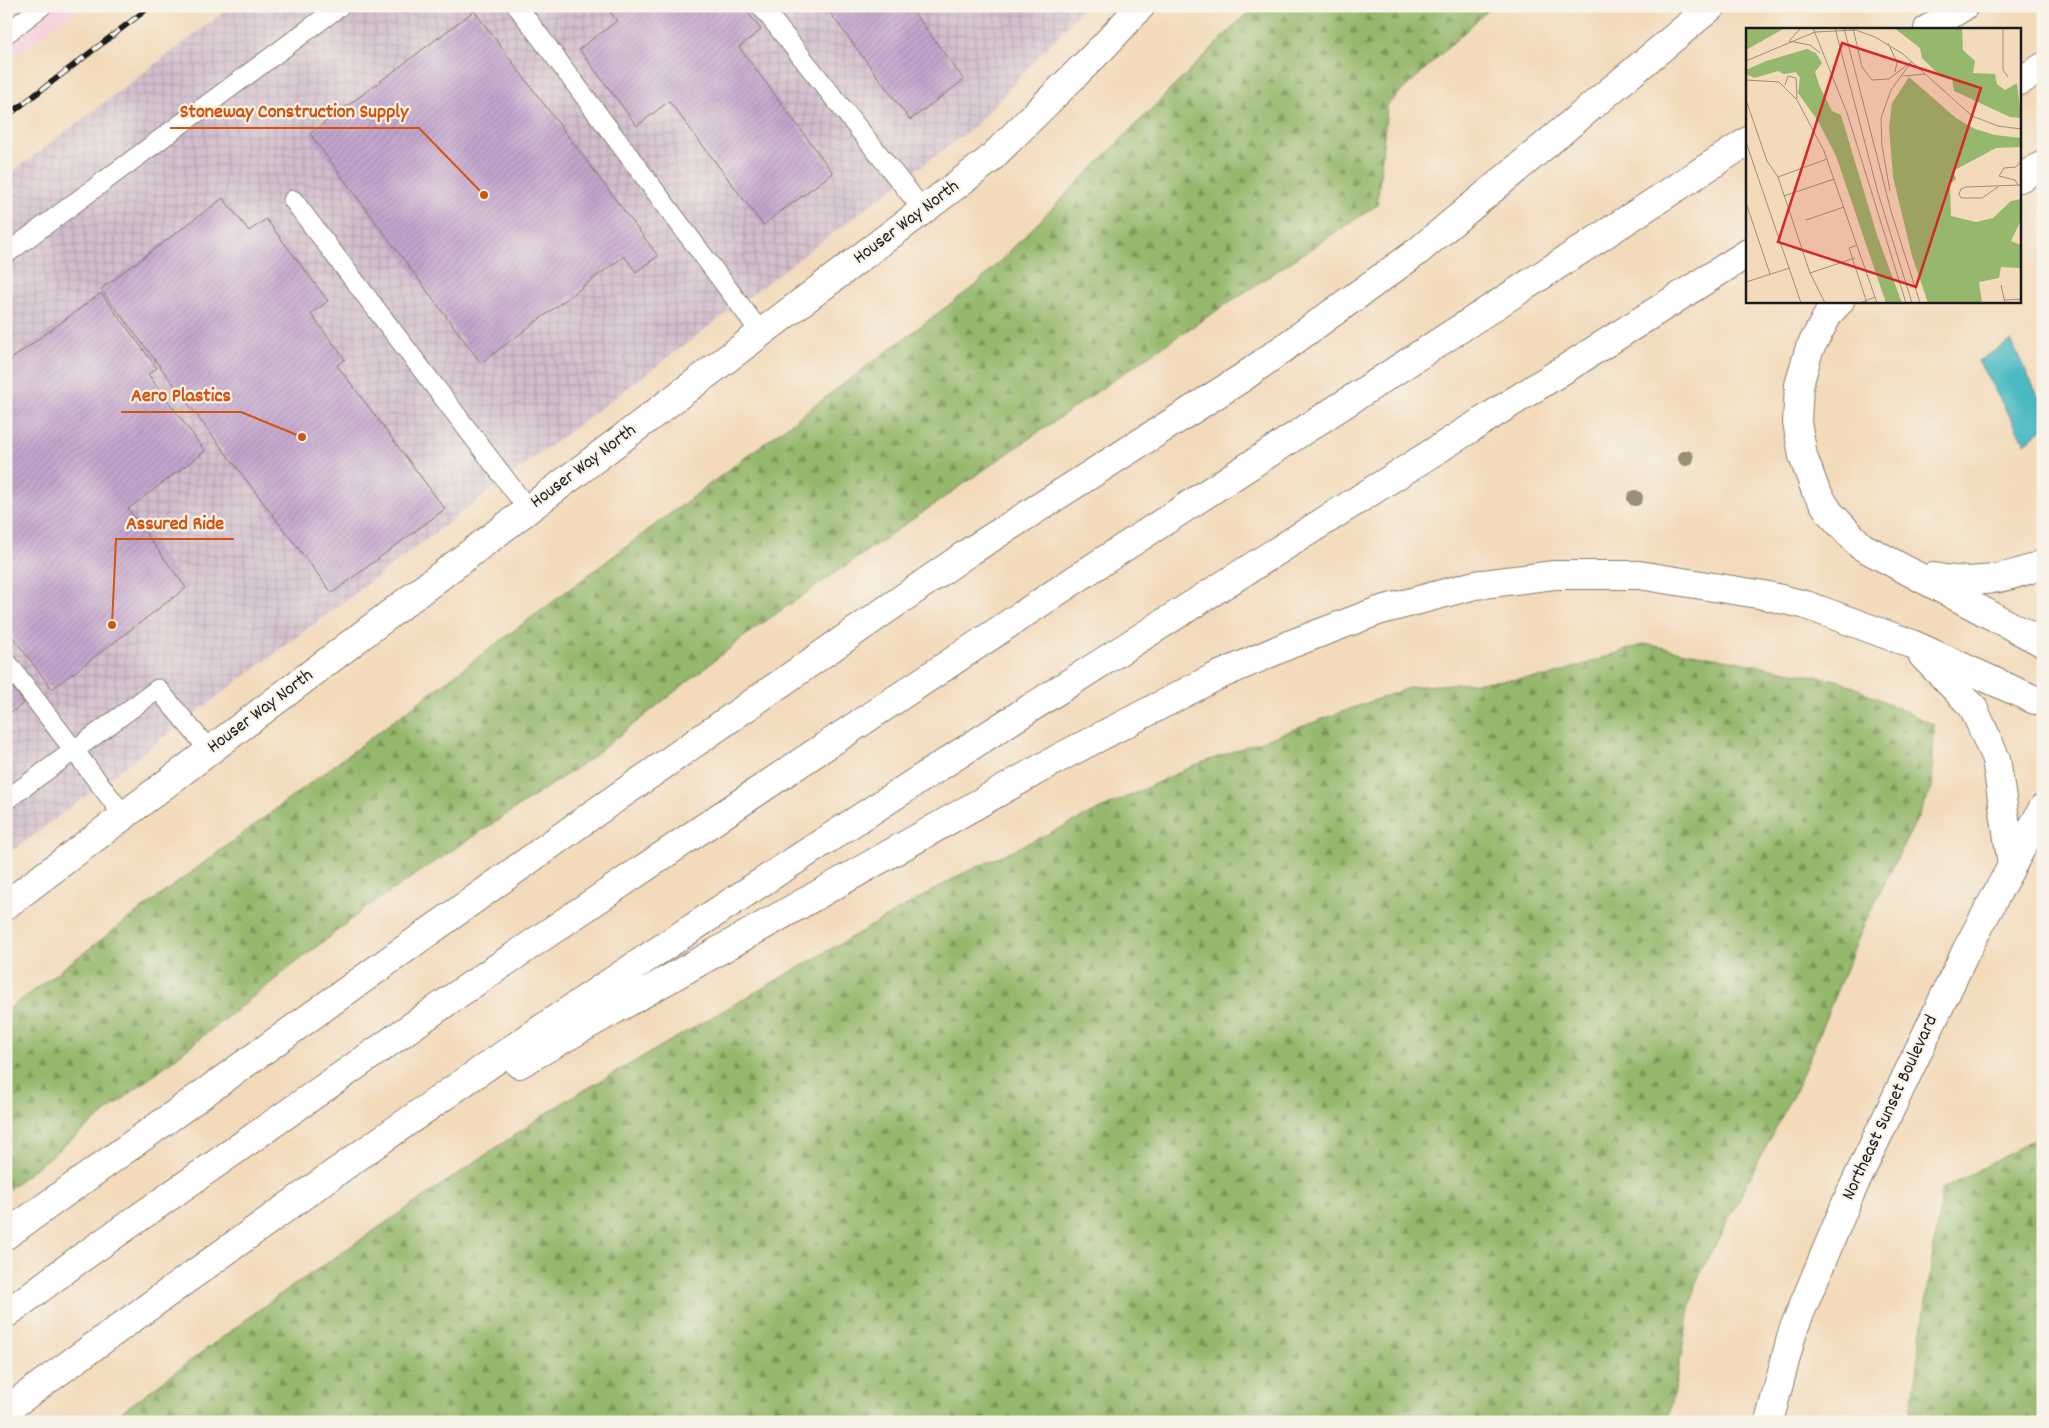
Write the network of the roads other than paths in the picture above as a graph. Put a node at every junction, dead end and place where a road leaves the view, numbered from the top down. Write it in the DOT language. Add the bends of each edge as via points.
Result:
graph roads {
  1 [pos="42,6"];
  2 [pos="340,6"];
  3 [pos="517,6"];
  4 [pos="761,6"];
  5 [pos="1140,6"];
  6 [pos="1712,6"];
  7 [pos="1964,6"];
  8 [pos="1930,28"];
  9 [pos="6,34"];
  10 [pos="1746,142"];
  11 [pos="2043,165"];
  12 [pos="2022,177"];
  13 [pos="293,200"];
  14 [pos="923,210"];
  15 [pos="6,254"];
  16 [pos="1746,254"];
  17 [pos="1839,302"];
  18 [pos="761,333"];
  19 [pos="528,510"];
  20 [pos="2043,564"];
  21 [pos="1912,573"];
  22 [pos="2043,643"];
  23 [pos="1912,644"];
  24 [pos="6,661"];
  25 [pos="2043,700"];
  26 [pos="74,750"];
  27 [pos="210,751"];
  28 [pos="6,800"];
  29 [pos="2043,808"];
  30 [pos="124,816"];
  31 [pos="2012,865"];
  32 [pos="6,905"];
  33 [pos="363,1152"];
  34 [pos="6,1236"];
  35 [pos="6,1314"];
  36 [pos="6,1410"];
  37 [pos="1769,1422"];
  1 -- 9 [label="lane"];
  2 -- 15 [label="lane"];
  3 -- 18 [label="lane"];
  4 -- 14 [label="lane"];
  5 -- 14 [label="main road, Houser Way North" via="988,161"];
  6 -- 34 [label="main road" via="1417,252 1242,378 946,568 596,812"];
  7 -- 8 [label="main road"];
  10 -- 35 [label="main road" via="1097,565 761,789 452,998"];
  11 -- 12 [label="main road"];
  13 -- 19 [label="lane"];
  14 -- 18 [label="main road, Houser Way North"];
  16 -- 33 [label="main road" via="937,767 638,963"];
  17 -- 21 [label="main road" via="1809,350 1799,385 1798,422 1803,456 1815,489 1829,512 1861,546"];
  18 -- 19 [label="main road, Houser Way North"];
  19 -- 27 [label="main road, Houser Way North"];
  20 -- 21 [label="main road" via="1999,580 1959,583"];
  21 -- 22 [label="main road"];
  23 -- 25 [label="main road" via="2034,700"];
  23 -- 31 [label="main road" via="1973,707 1996,759"];
  23 -- 33 [label="main road" via="1806,605 1639,575 1554,575 1474,585 1378,611 1213,678 1057,760"];
  24 -- 26 [label="lane"];
  26 -- 27 [label="lane" via="158,689"];
  26 -- 28 [label="lane"];
  26 -- 30 [label="lane"];
  27 -- 30 [label="main road, Houser Way North"];
  29 -- 31 [label="main road, Northeast Sunset Boulevard"];
  30 -- 32 [label="main road, Houser Way North"];
  31 -- 37 [label="main road, Northeast Sunset Boulevard" via="1967,949 1850,1194 1793,1330"];
  33 -- 36 [label="main road"];
}
